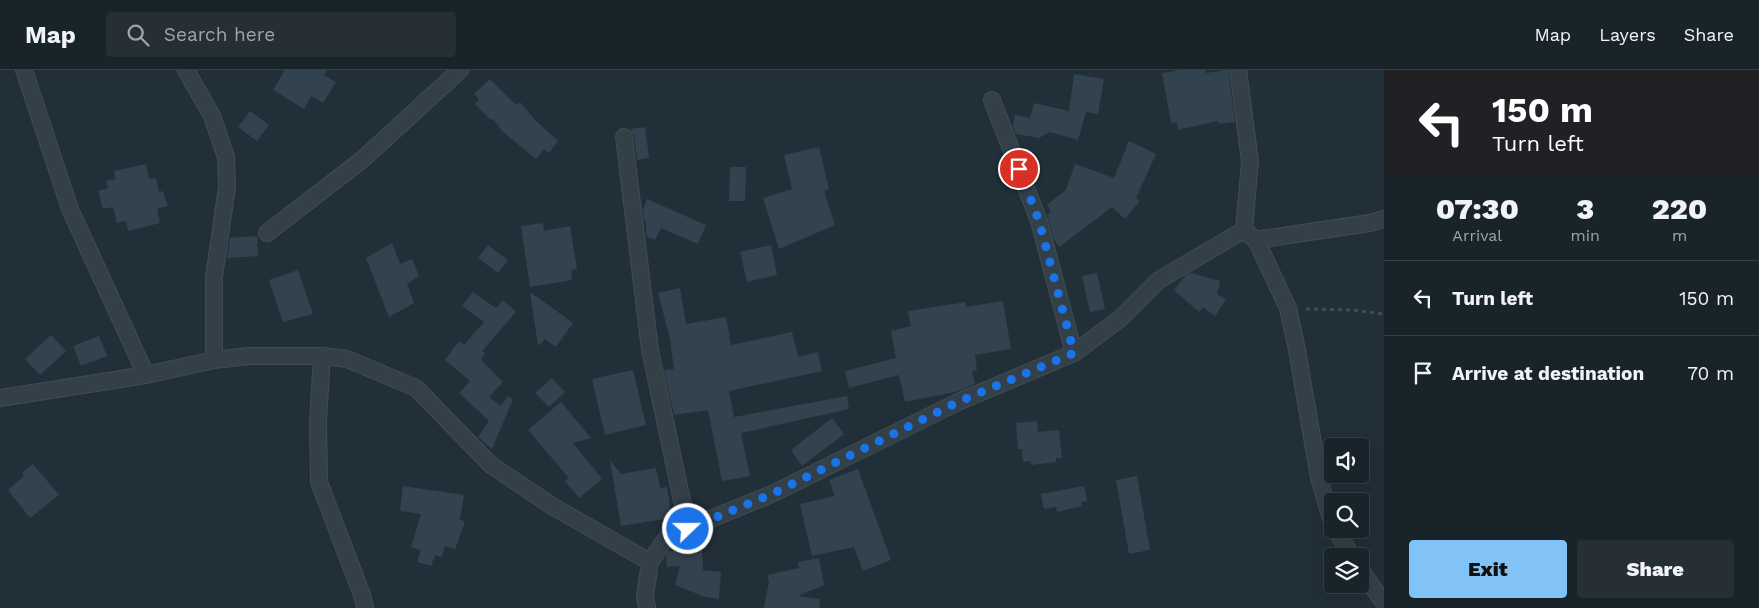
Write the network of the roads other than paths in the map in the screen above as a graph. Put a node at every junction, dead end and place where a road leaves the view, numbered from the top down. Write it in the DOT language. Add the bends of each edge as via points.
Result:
graph roads {
  1 [pos="24,70"];
  2 [pos="186,70"];
  3 [pos="460,70"];
  4 [pos="1238,70"];
  5 [pos="992,100"];
  6 [pos="624,137"];
  7 [pos="1384,219"];
  8 [pos="267,232"];
  9 [pos="1250,235"];
  10 [pos="1074,353"];
  11 [pos="322,356"];
  12 [pos="214,360"];
  13 [pos="146,375"];
  14 [pos="0,398"];
  15 [pos="1324,497"];
  16 [pos="688,529"];
  17 [pos="650,562"];
  18 [pos="1369,581"];
  19 [pos="1384,603"];
  20 [pos="365,608"];
  21 [pos="647,608"];
  1 -- 13 [label="street" via="70,209"];
  2 -- 12 [label="street" via="212,116 226,157 227,187 214,277"];
  3 -- 8 [label="street" via="363,159"];
  4 -- 9 [label="street" via="1250,160"];
  5 -- 10 [label="street" via="1039,221"];
  6 -- 16 [label="street" via="650,350"];
  7 -- 9 [label="street"];
  9 -- 10 [label="street" via="1159,280 1120,318"];
  9 -- 15 [label="street" via="1288,308"];
  10 -- 16 [label="street" via="958,402 774,493"];
  11 -- 12 [label="street" via="249,356"];
  11 -- 17 [label="street" via="347,359 416,388 491,466 552,506"];
  11 -- 20 [label="street" via="319,482"];
  12 -- 13 [label="street"];
  13 -- 14 [label="street"];
  16 -- 17 [label="street" via="667,537"];
  17 -- 21 [label="street" via="645,596"];
  18 -- 19 [label="street"];
}
